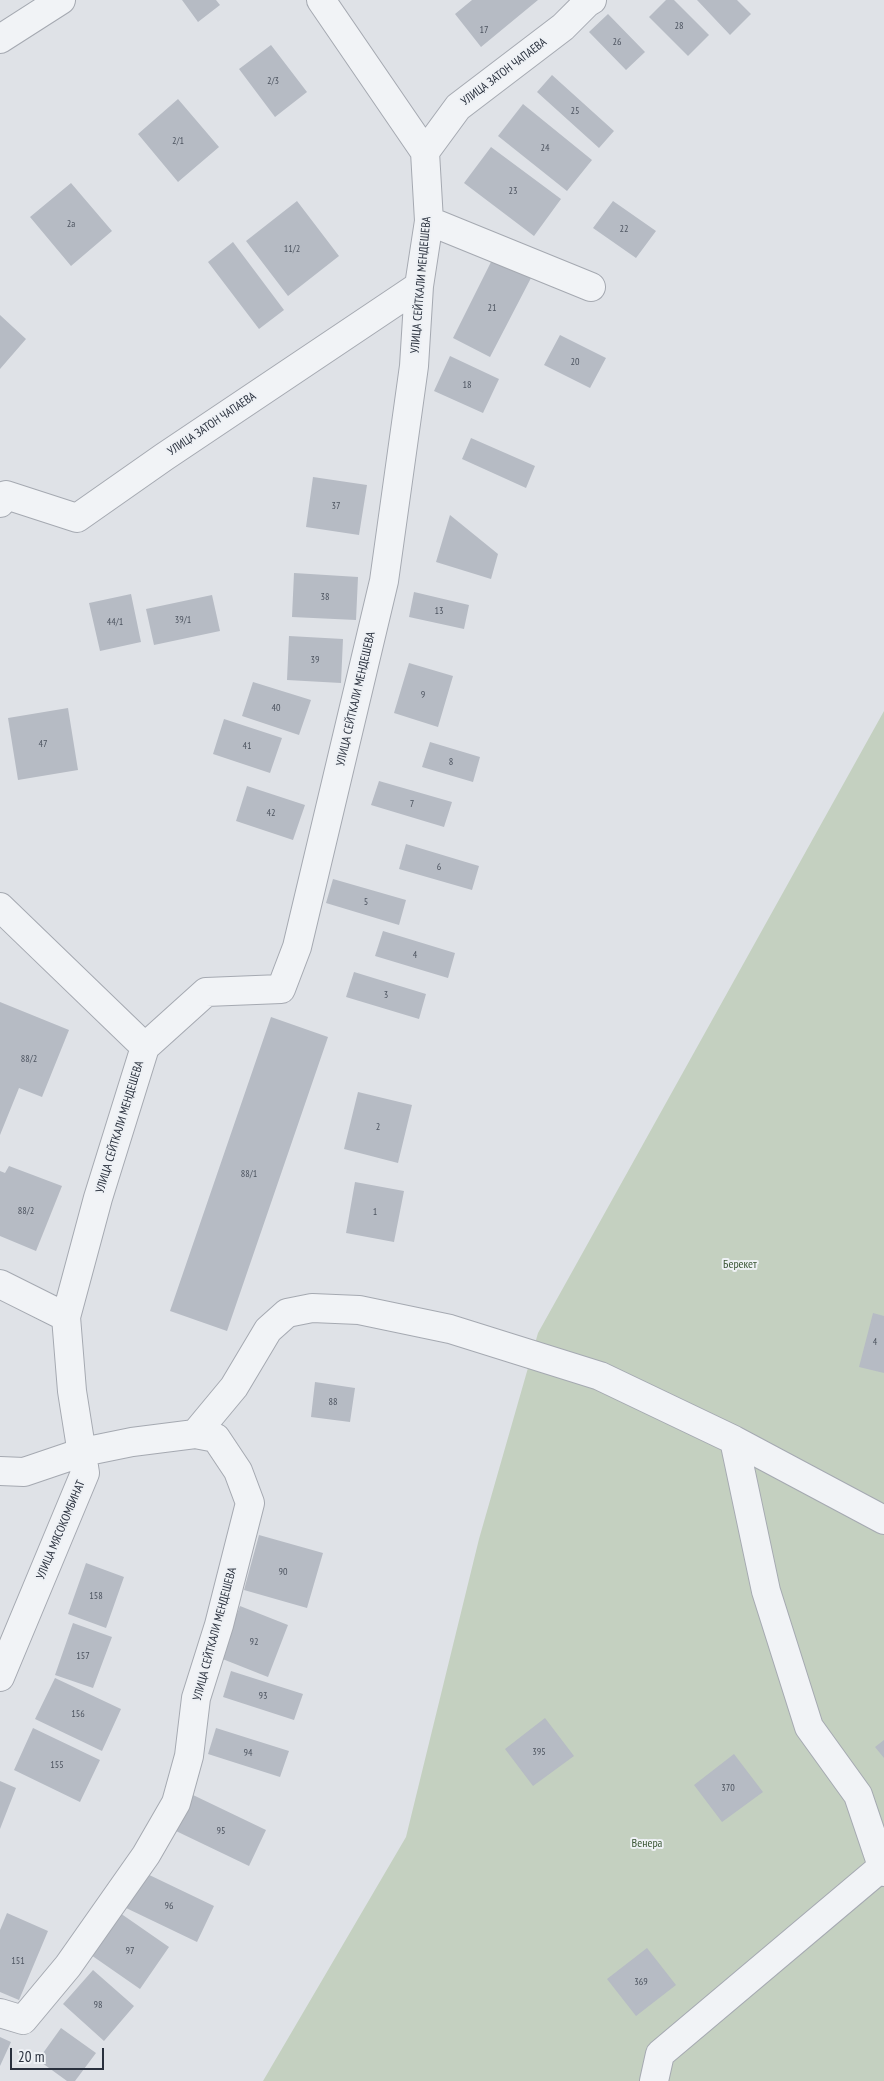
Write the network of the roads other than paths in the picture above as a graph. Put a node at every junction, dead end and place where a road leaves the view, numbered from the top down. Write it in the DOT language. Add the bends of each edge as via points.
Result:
graph roads {
  1 [pos="61,0"];
  2 [pos="321,0"];
  3 [pos="588,1"];
  4 [pos="0,38"];
  5 [pos="426,152"];
  6 [pos="428,221"];
  7 [pos="419,286"];
  8 [pos="591,287"];
  9 [pos="0,503"];
  10 [pos="0,907"];
  11 [pos="145,1047"];
  12 [pos="0,1284"];
  13 [pos="66,1317"];
  14 [pos="195,1434"];
  15 [pos="734,1440"];
  16 [pos="83,1452"];
  17 [pos="0,1471"];
  18 [pos="884,1520"];
  19 [pos="0,1677"];
  20 [pos="883,1869"];
  21 [pos="0,2013"];
  22 [pos="654,2081"];
  1 -- 4 [label="street"];
  2 -- 5 [label="street"];
  3 -- 5 [label="street, УЛИЦА ЗАТОН ЧАПАЕВА" via="563,27 458,106"];
  5 -- 6 [label="street, УЛИЦА СЕЙТКАЛИ МЕНДЕШЕВА"];
  6 -- 7 [label="street, УЛИЦА СЕЙТКАЛИ МЕНДЕШЕВА"];
  6 -- 8 [label="street"];
  7 -- 9 [label="street, УЛИЦА ЗАТОН ЧАПАЕВА" via="77,518 6,495"];
  7 -- 11 [label="street, УЛИЦА СЕЙТКАЛИ МЕНДЕШЕВА" via="414,366 384,581 297,947 281,988 206,992"];
  10 -- 11 [label="street"];
  11 -- 13 [label="street, УЛИЦА СЕЙТКАЛИ МЕНДЕШЕВА" via="98,1198"];
  12 -- 13 [label="street"];
  13 -- 16 [label="street, УЛИЦА МЯСОКОМБИНАТ" via="72,1390"];
  14 -- 15 [label="street" via="234,1387 268,1330 287,1313 312,1308 359,1310 450,1329 600,1376"];
  14 -- 16 [label="street, УЛИЦА СЕЙТКАЛИ МЕНДЕШЕВА"];
  14 -- 21 [label="street, УЛИЦА СЕЙТКАЛИ МЕНДЕШЕВА" via="216,1438 238,1471 250,1503 219,1625 196,1698 189,1756 176,1803 140,1863 68,1966 23,2020"];
  15 -- 18 [label="street"];
  15 -- 20 [label="street" via="766,1591 809,1727 858,1796"];
  16 -- 17 [label="street, УЛИЦА СЕЙТКАЛИ МЕНДЕШЕВА" via="24,1472"];
  16 -- 19 [label="street, УЛИЦА МЯСОКОМБИНАТ" via="85,1473"];
  20 -- 22 [label="street" via="660,2054"];
}
